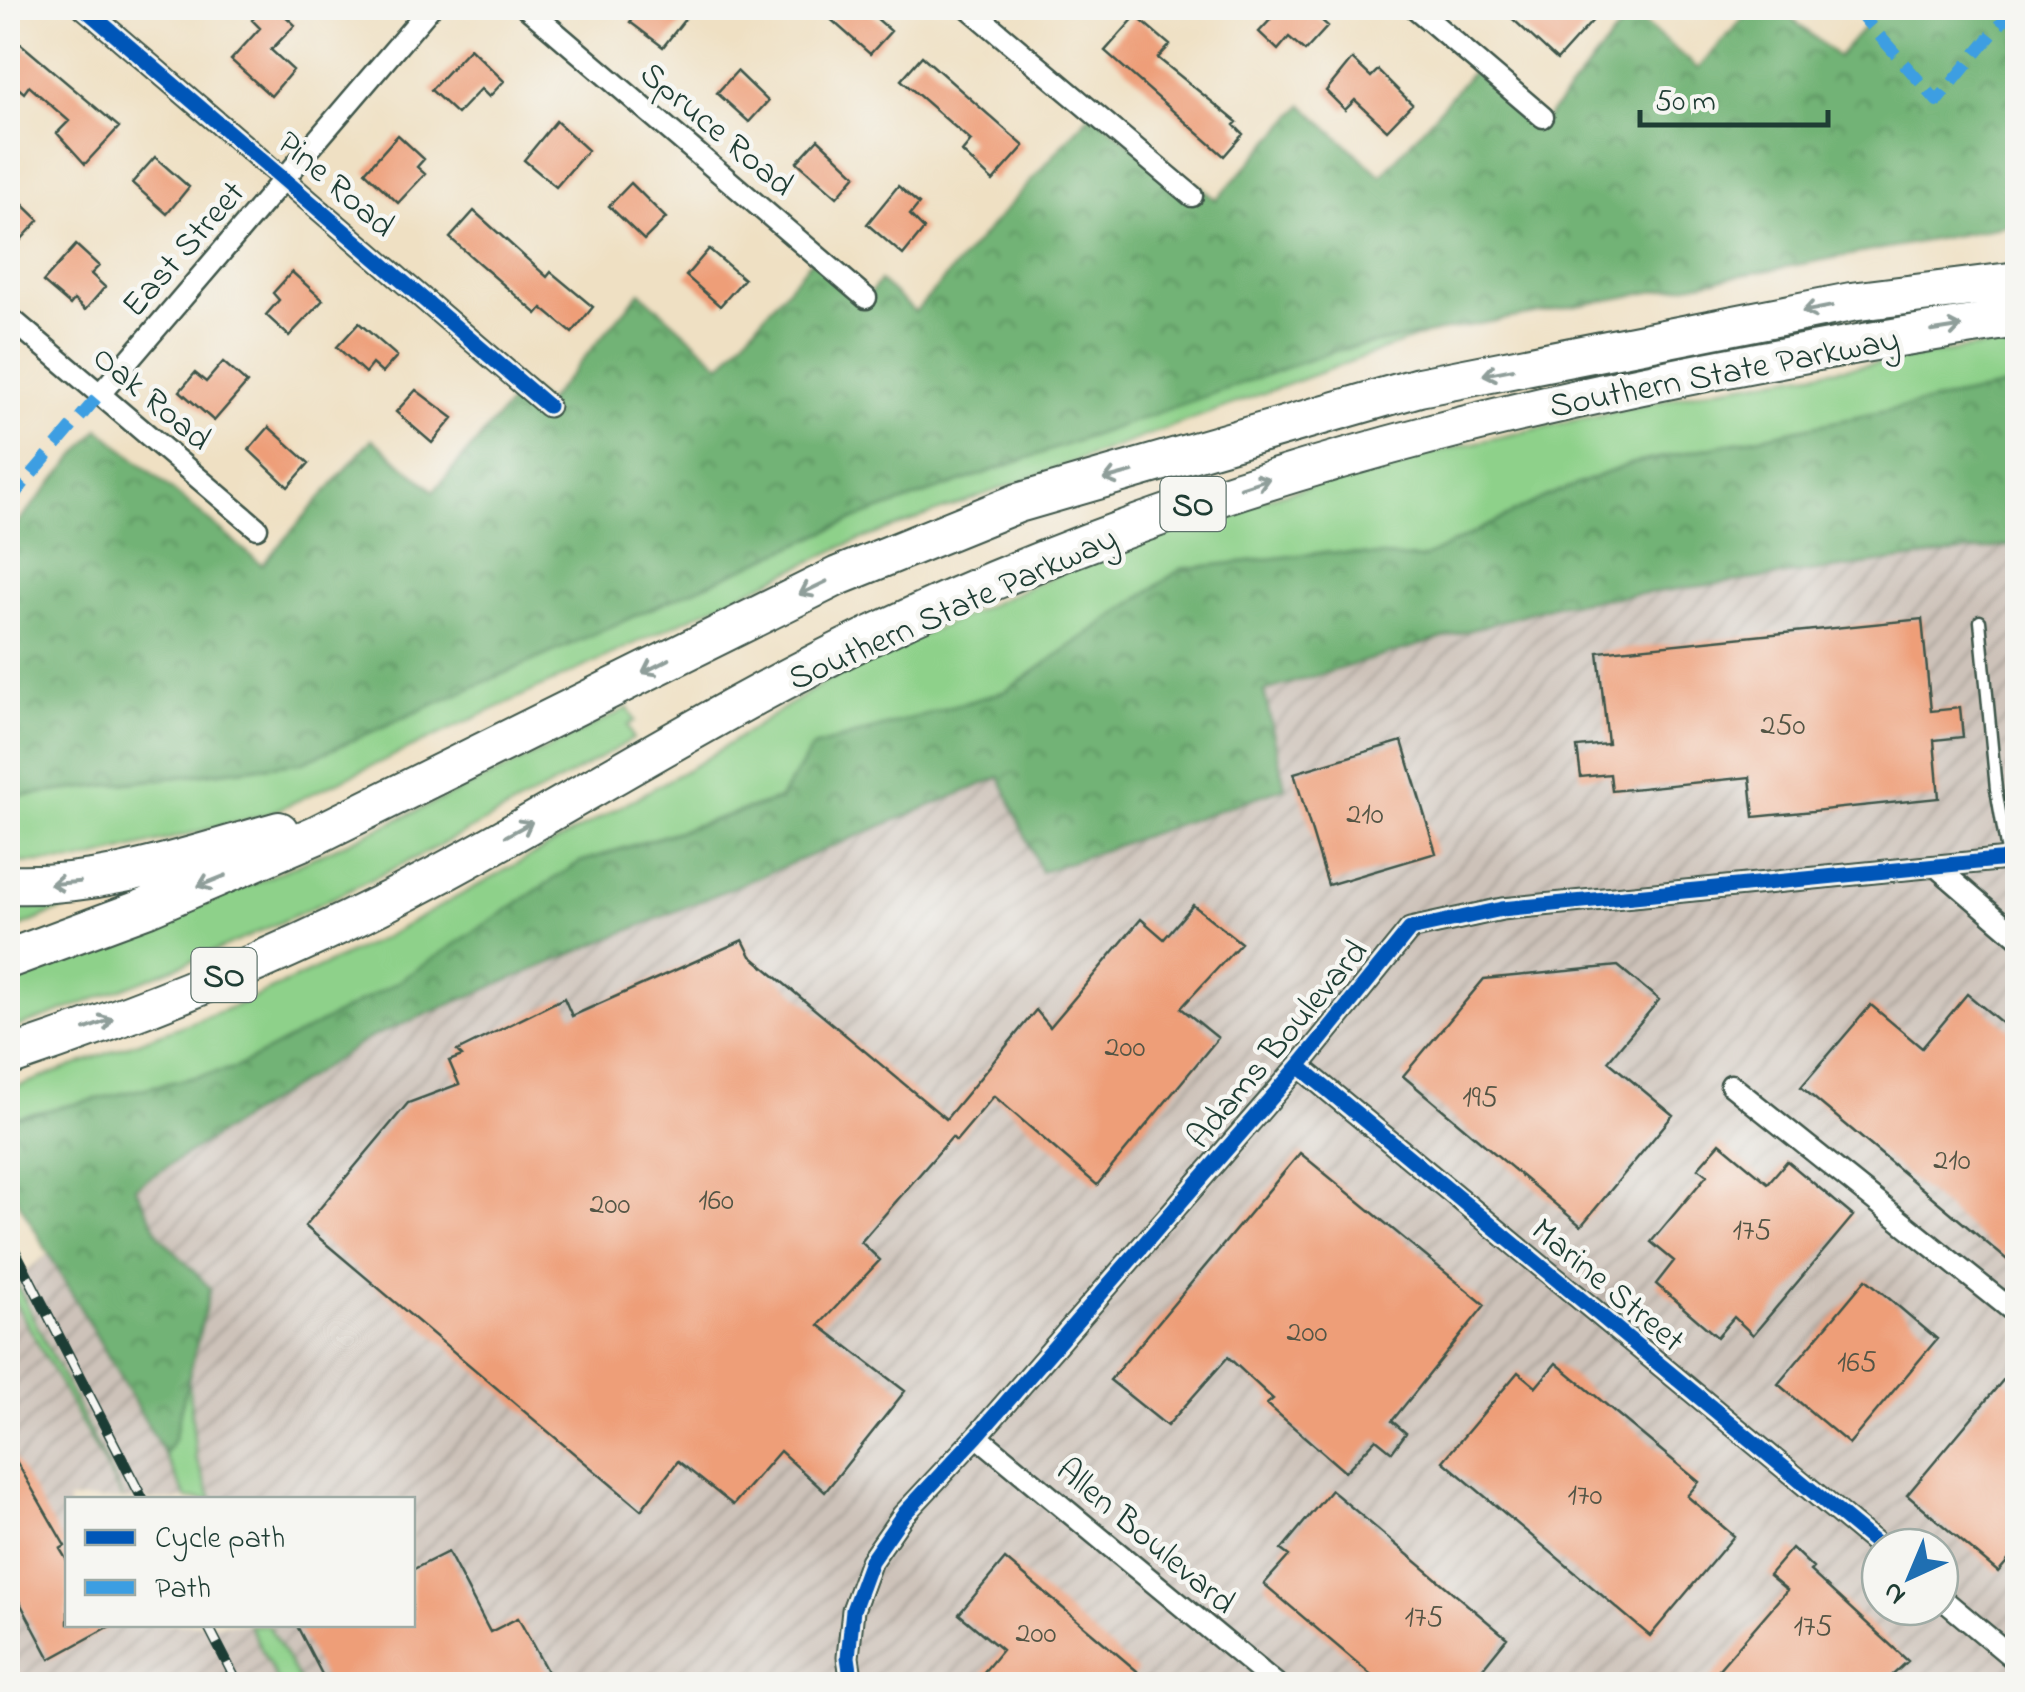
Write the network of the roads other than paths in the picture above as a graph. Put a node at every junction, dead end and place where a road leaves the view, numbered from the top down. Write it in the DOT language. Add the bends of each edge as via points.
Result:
graph roads {
  1 [pos="84,8"];
  2 [pos="430,8"];
  3 [pos="527,8"];
  4 [pos="969,8"];
  5 [pos="1415,8"];
  6 [pos="1543,117"];
  7 [pos="284,178"];
  8 [pos="1192,196"];
  9 [pos="2018,281"];
  10 [pos="866,298"];
  11 [pos="8,316"];
  12 [pos="2018,318"];
  13 [pos="100,394"];
  14 [pos="548,406"];
  15 [pos="257,528"];
  16 [pos="1980,621"];
  17 [pos="396,798"];
  18 [pos="2013,858"];
  19 [pos="1938,868"];
  20 [pos="8,884"];
  21 [pos="2018,937"];
  22 [pos="8,959"];
  23 [pos="8,1057"];
  24 [pos="1299,1066"];
  25 [pos="1731,1085"];
  26 [pos="2018,1315"];
  27 [pos="977,1436"];
  28 [pos="1860,1530"];
  29 [pos="1960,1614"];
  30 [pos="2018,1662"];
  31 [pos="852,1684"];
  32 [pos="1276,1684"];
  1 -- 7 [label="street, Pine Road"];
  2 -- 7 [label="street, East Street"];
  3 -- 10 [label="street, Spruce Road"];
  4 -- 8 [label="street"];
  5 -- 6 [label="street"];
  7 -- 13 [label="street, East Street"];
  7 -- 14 [label="street, Pine Road"];
  9 -- 17 [label="highway, Southern State Parkway / SO, one-way" via="1851,302 1418,388 1018,504 838,576"];
  11 -- 13 [label="street, Oak Road"];
  23 -- 12 [label="highway, Southern State Parkway / SO, one-way" via="352,918 874,634 1125,528 1298,469 1477,422 1763,360"];
  13 -- 15 [label="street, Oak Road"];
  16 -- 18 [label="lane" via="1996,789"];
  17 -- 20 [label="highway, one-way" via="155,868"];
  17 -- 22 [label="highway, Southern State Parkway / SO, one-way" via="215,880"];
  18 -- 19 [label="street, Adams Boulevard"];
  19 -- 21 [label="street"];
  19 -- 24 [label="street, Adams Boulevard" via="1502,909 1410,929"];
  24 -- 27 [label="street, Adams Boulevard"];
  24 -- 28 [label="street, Marine Street"];
  25 -- 26 [label="street"];
  27 -- 31 [label="street, Adams Boulevard" via="870,1561 853,1610"];
  27 -- 32 [label="street, Allen Boulevard"];
  29 -- 30 [label="street"];
}
